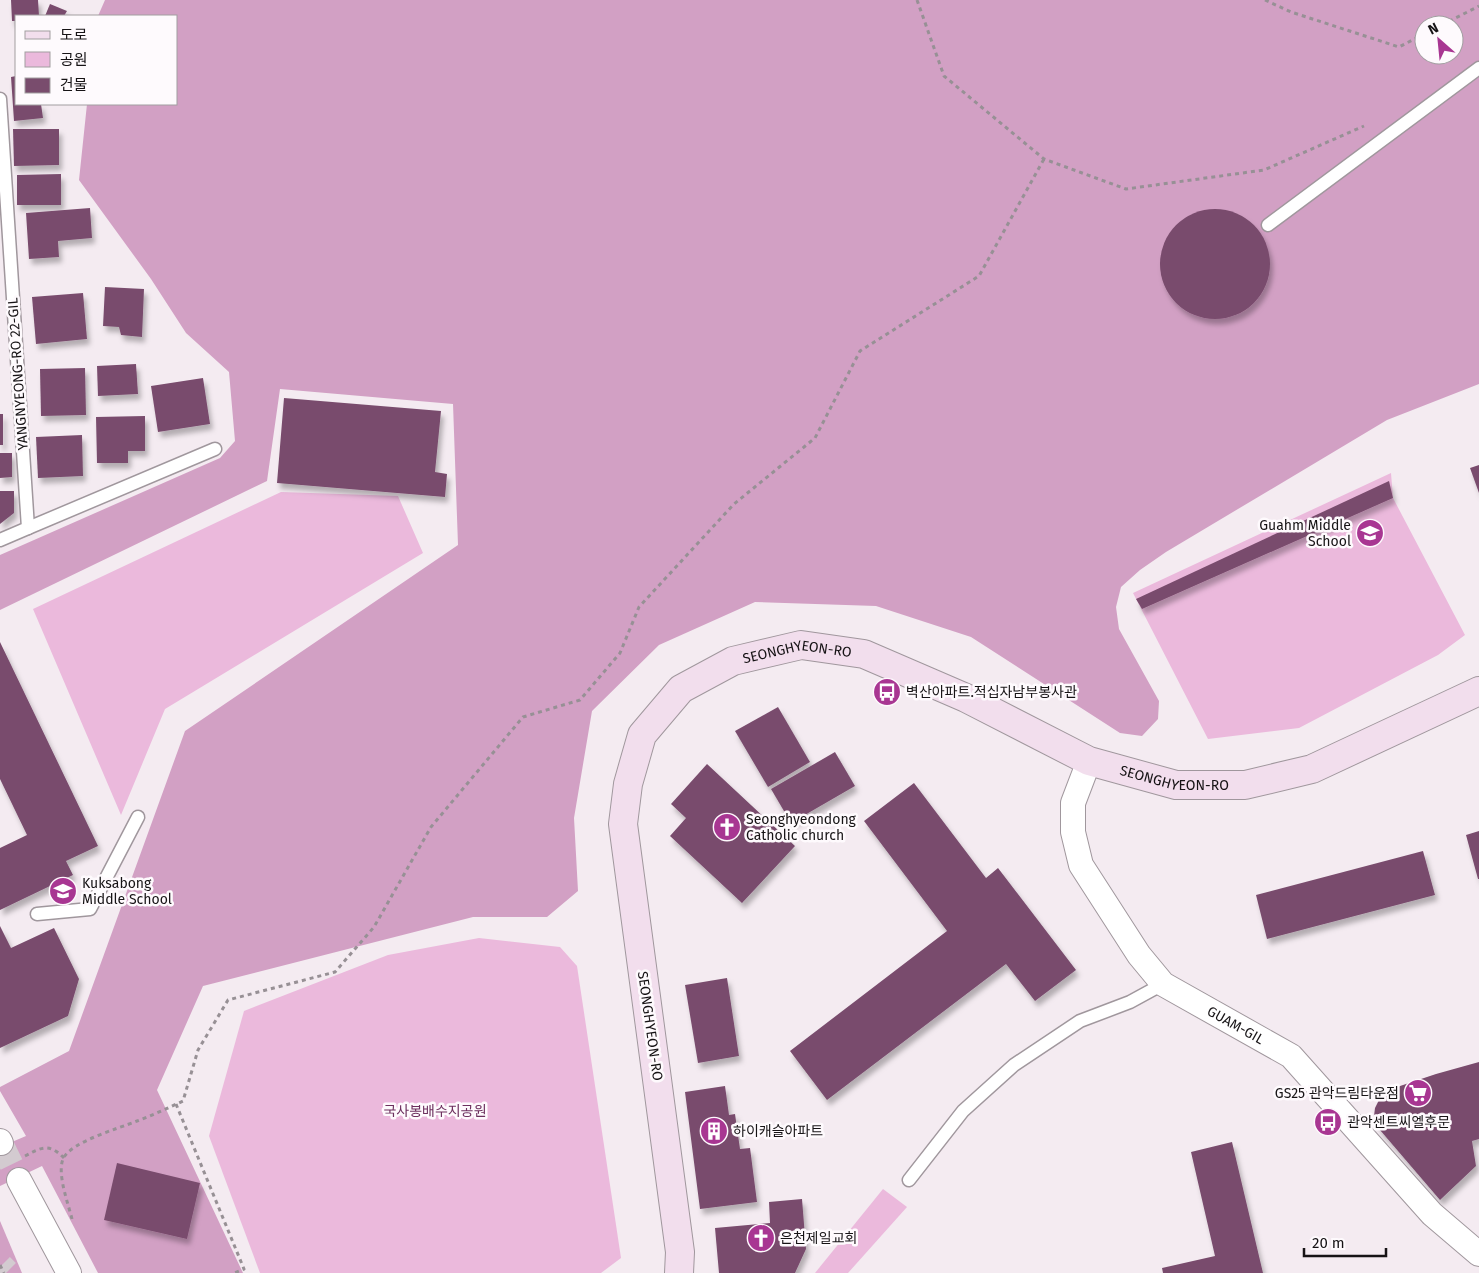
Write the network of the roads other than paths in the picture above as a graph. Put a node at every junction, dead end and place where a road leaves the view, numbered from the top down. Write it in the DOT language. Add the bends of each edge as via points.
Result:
graph roads {
  1 [pos="1479,68"];
  2 [pos="0,99"];
  3 [pos="1268,225"];
  4 [pos="215,449"];
  5 [pos="28,528"];
  6 [pos="0,540"];
  7 [pos="1479,691"];
  8 [pos="1089,761"];
  9 [pos="138,817"];
  10 [pos="37,914"];
  11 [pos="1163,984"];
  12 [pos="19,1180"];
  13 [pos="910,1180"];
  14 [pos="1479,1254"];
  15 [pos="69,1273"];
  16 [pos="679,1273"];
  1 -- 3 [label="lane"];
  2 -- 5 [label="lane, YANGNYEONG-RO 22-GIL"];
  4 -- 5 [label="lane"];
  5 -- 6 [label="lane"];
  7 -- 8 [label="street, SEONGHYEON-RO" via="1312,768 1245,785 1176,786"];
  8 -- 11 [label="street, GUAM-GIL" via="1073,803 1073,832 1082,865 1139,955"];
  8 -- 16 [label="street, SEONGHYEON-RO" via="966,698 864,654 801,645 733,660 680,689 642,735 628,784 623,824 680,1252"];
  9 -- 10 [label="lane" via="90,909"];
  11 -- 13 [label="lane" via="1130,1002 1080,1021 1014,1065 963,1111"];
  11 -- 14 [label="street, GUAM-GIL" via="1291,1056 1432,1214"];
  12 -- 15 [label="street"];
}
